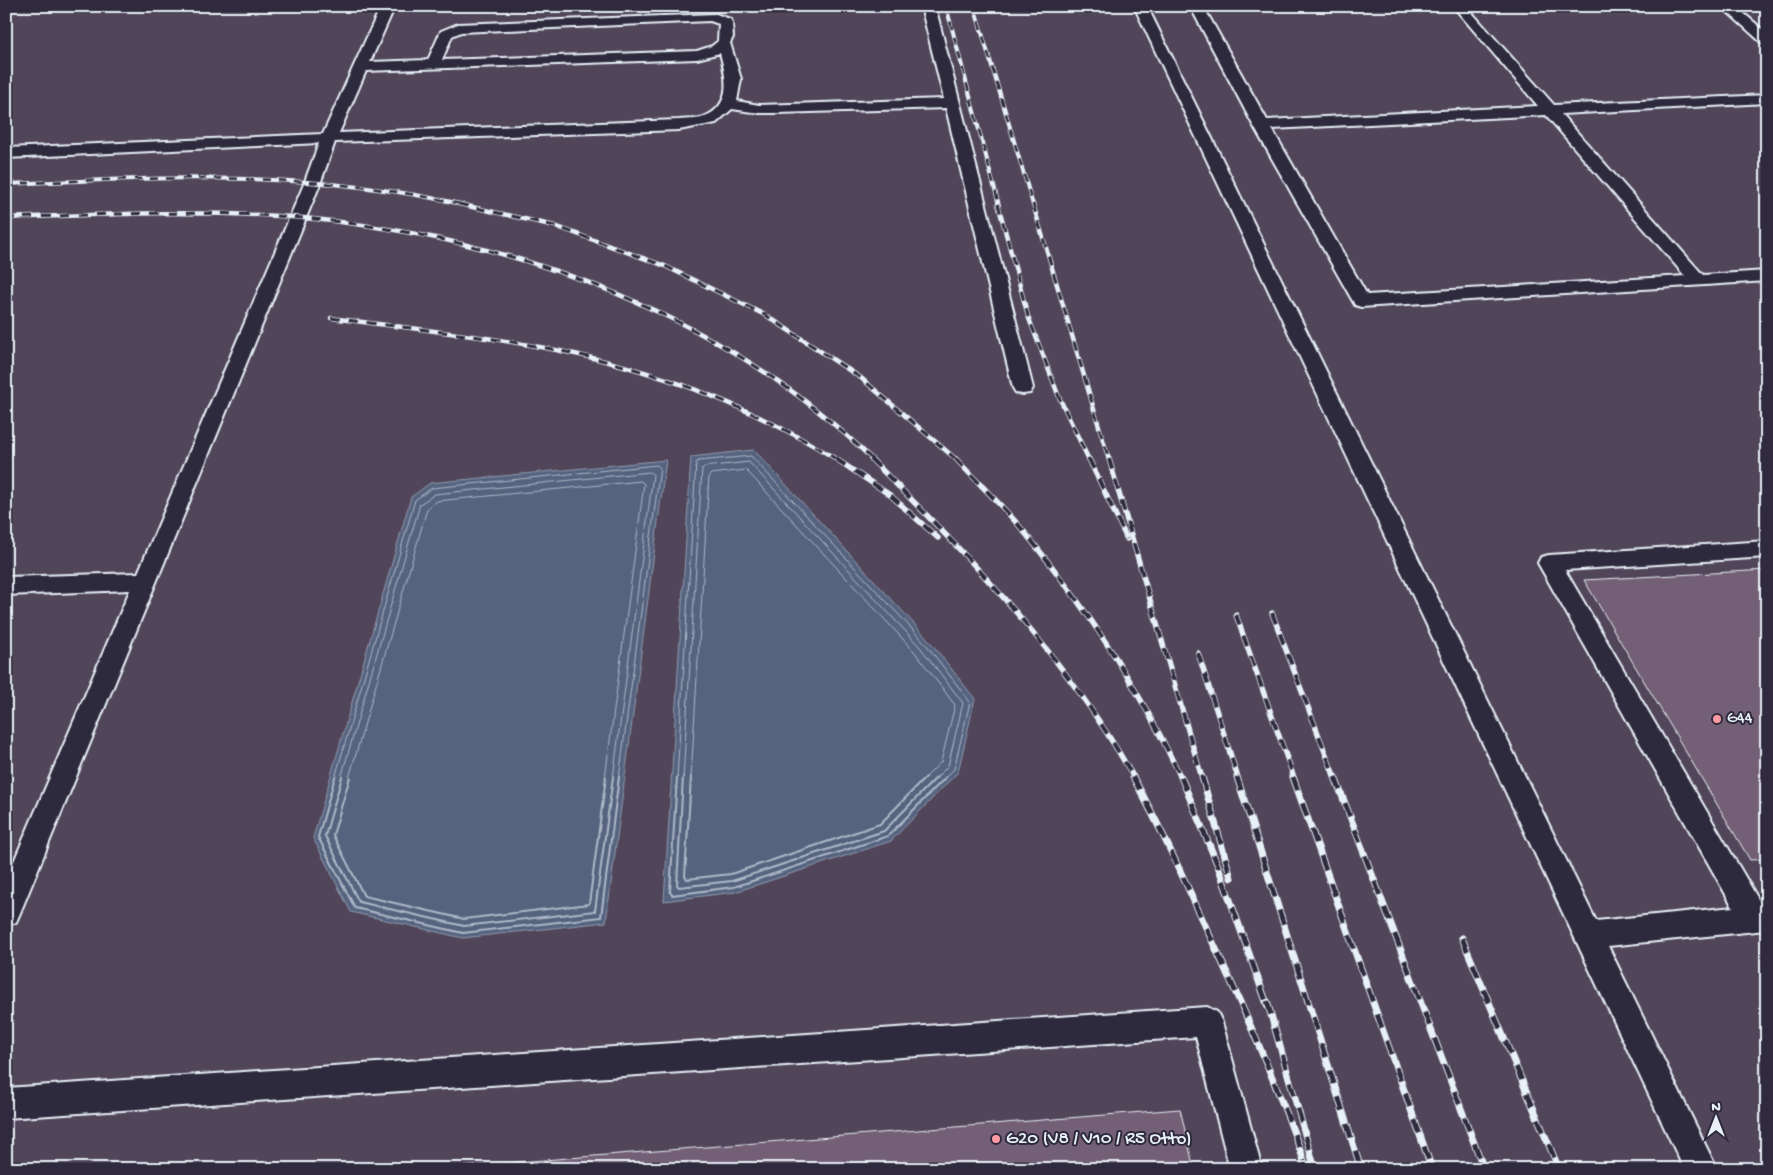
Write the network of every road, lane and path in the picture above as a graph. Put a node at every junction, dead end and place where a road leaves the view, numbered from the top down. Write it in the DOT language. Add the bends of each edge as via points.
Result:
graph roads {
  1 [pos="388,6"];
  2 [pos="726,6"];
  3 [pos="928,6"];
  4 [pos="1140,6"];
  5 [pos="1196,6"];
  6 [pos="1459,6"];
  7 [pos="1727,6"];
  8 [pos="725,22"];
  9 [pos="1767,40"];
  10 [pos="724,44"];
  11 [pos="433,65"];
  12 [pos="360,67"];
  13 [pos="1767,99"];
  14 [pos="952,103"];
  15 [pos="729,104"];
  16 [pos="1549,110"];
  17 [pos="1261,125"];
  18 [pos="329,138"];
  19 [pos="6,153"];
  20 [pos="1767,276"];
  21 [pos="1698,280"];
  22 [pos="1023,388"];
  23 [pos="1767,549"];
  24 [pos="145,581"];
  25 [pos="6,586"];
  26 [pos="6,913"];
  27 [pos="1760,917"];
  28 [pos="1588,935"];
  29 [pos="6,1103"];
  30 [pos="1246,1169"];
  31 [pos="1701,1169"];
  1 -- 12 [label="lane"];
  2 -- 8 [label="lane"];
  3 -- 14 [label="lane"];
  4 -- 28 [label="lane"];
  5 -- 17 [label="lane"];
  6 -- 16 [label="lane"];
  7 -- 9 [label="lane"];
  8 -- 10 [label="lane" via="728,34"];
  8 -- 11 [label="lane" via="711,17 458,28 446,34"];
  10 -- 11 [label="lane" via="713,52 698,55"];
  10 -- 15 [label="lane" via="734,79"];
  11 -- 12 [label="lane"];
  12 -- 18 [label="lane"];
  13 -- 16 [label="lane"];
  14 -- 15 [label="lane" via="777,109"];
  14 -- 22 [label="lane"];
  15 -- 18 [label="lane" via="711,120 679,125"];
  16 -- 17 [label="lane"];
  16 -- 21 [label="lane"];
  17 -- 21 [label="lane" via="1361,301"];
  18 -- 19 [label="lane"];
  18 -- 24 [label="lane"];
  20 -- 21 [label="lane"];
  23 -- 27 [label="lane" via="1549,563"];
  24 -- 25 [label="lane"];
  24 -- 26 [label="lane"];
  27 -- 28 [label="lane"];
  28 -- 31 [label="lane"];
  29 -- 30 [label="lane" via="1207,1022"];
}
